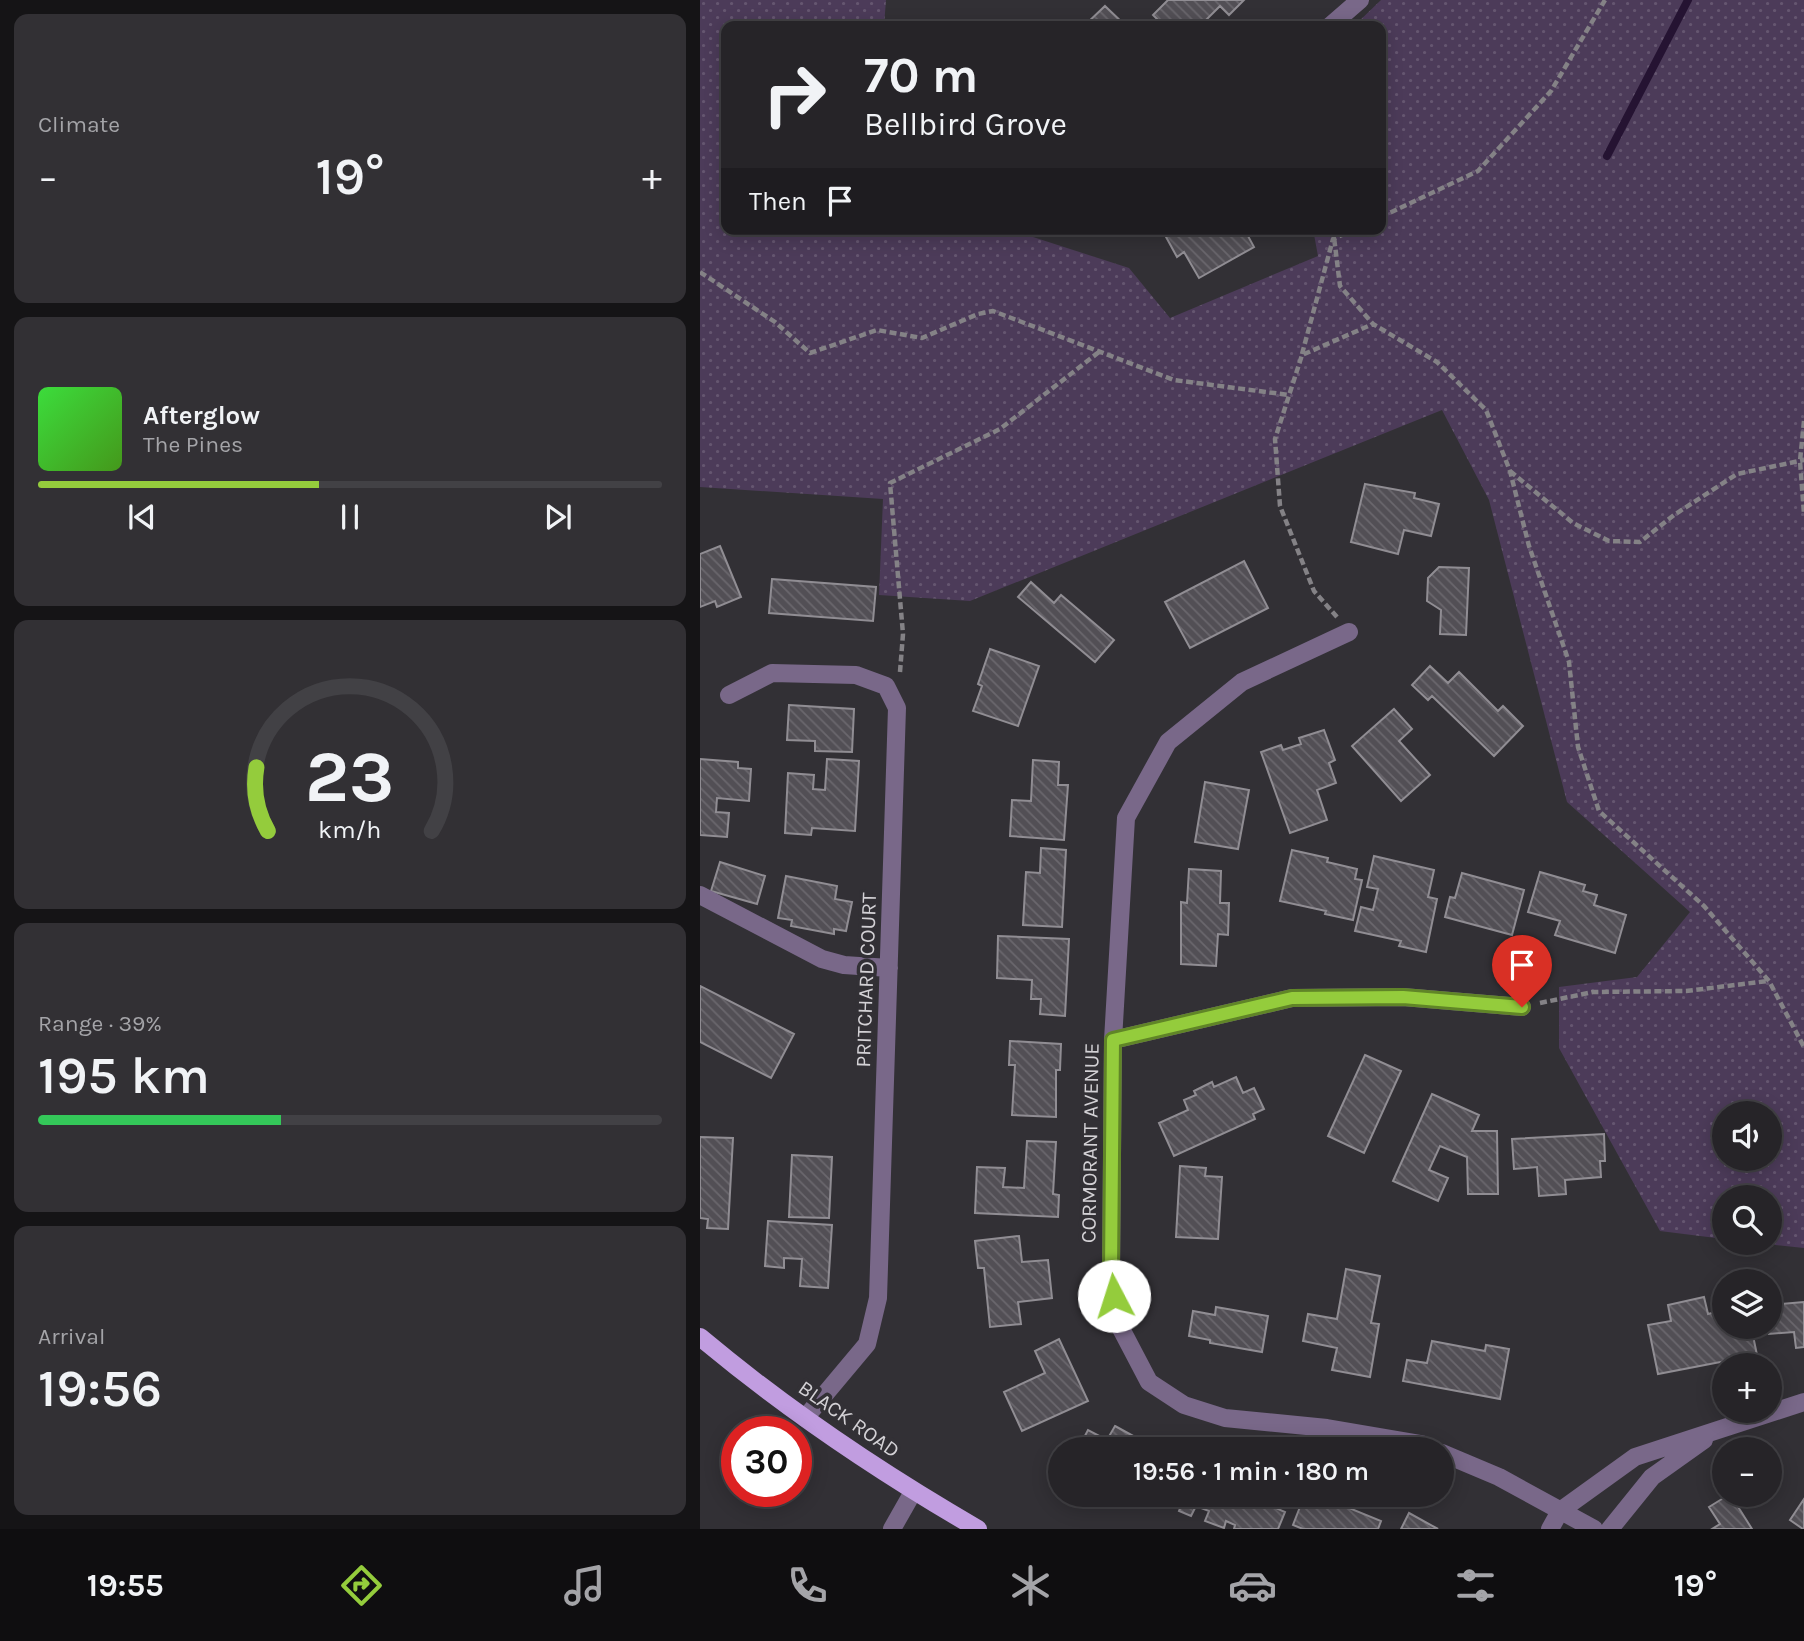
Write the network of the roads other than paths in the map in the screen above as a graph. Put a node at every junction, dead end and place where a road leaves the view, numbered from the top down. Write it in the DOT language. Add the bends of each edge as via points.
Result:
graph roads {
  1 [pos="1360,0"];
  2 [pos="1336,21"];
  3 [pos="1349,632"];
  4 [pos="729,695"];
  5 [pos="700,895"];
  6 [pos="889,968"];
  7 [pos="1522,1007"];
  8 [pos="1113,1040"];
  9 [pos="700,1337"];
  10 [pos="1804,1402"];
  11 [pos="802,1416"];
  12 [pos="807,1416"];
  13 [pos="812,1423"];
  14 [pos="1718,1430"];
  15 [pos="1380,1437"];
  16 [pos="1454,1458"];
  17 [pos="913,1492"];
  18 [pos="1560,1511"];
  19 [pos="892,1529"];
  20 [pos="978,1529"];
  21 [pos="1550,1529"];
  22 [pos="1594,1529"];
  23 [pos="1610,1529"];
  1 -- 2 [label="street"];
  3 -- 8 [label="street, CORMORANT AVENUE" via="1242,682 1168,742 1126,818"];
  4 -- 6 [label="street, PRITCHARD COURT" via="772,673 856,675 886,686 897,708"];
  5 -- 6 [label="street" via="822,958 844,965"];
  6 -- 12 [label="street, PRITCHARD COURT" via="878,1298 867,1344"];
  7 -- 8 [label="street" via="1403,997 1292,998"];
  8 -- 15 [label="street, CORMORANT AVENUE" via="1111,1270 1117,1321 1149,1382 1184,1405 1225,1418"];
  9 -- 11 [label="main road, BLACK ROAD"];
  10 -- 14 [label="street"];
  13 -- 17 [label="main road, BLACK ROAD"];
  14 -- 18 [label="street" via="1635,1457"];
  14 -- 23 [label="street" via="1653,1476"];
  16 -- 18 [label="street"];
  17 -- 19 [label="street"];
  17 -- 20 [label="main road, BLACK ROAD"];
  18 -- 21 [label="street"];
  18 -- 22 [label="street"];
}
